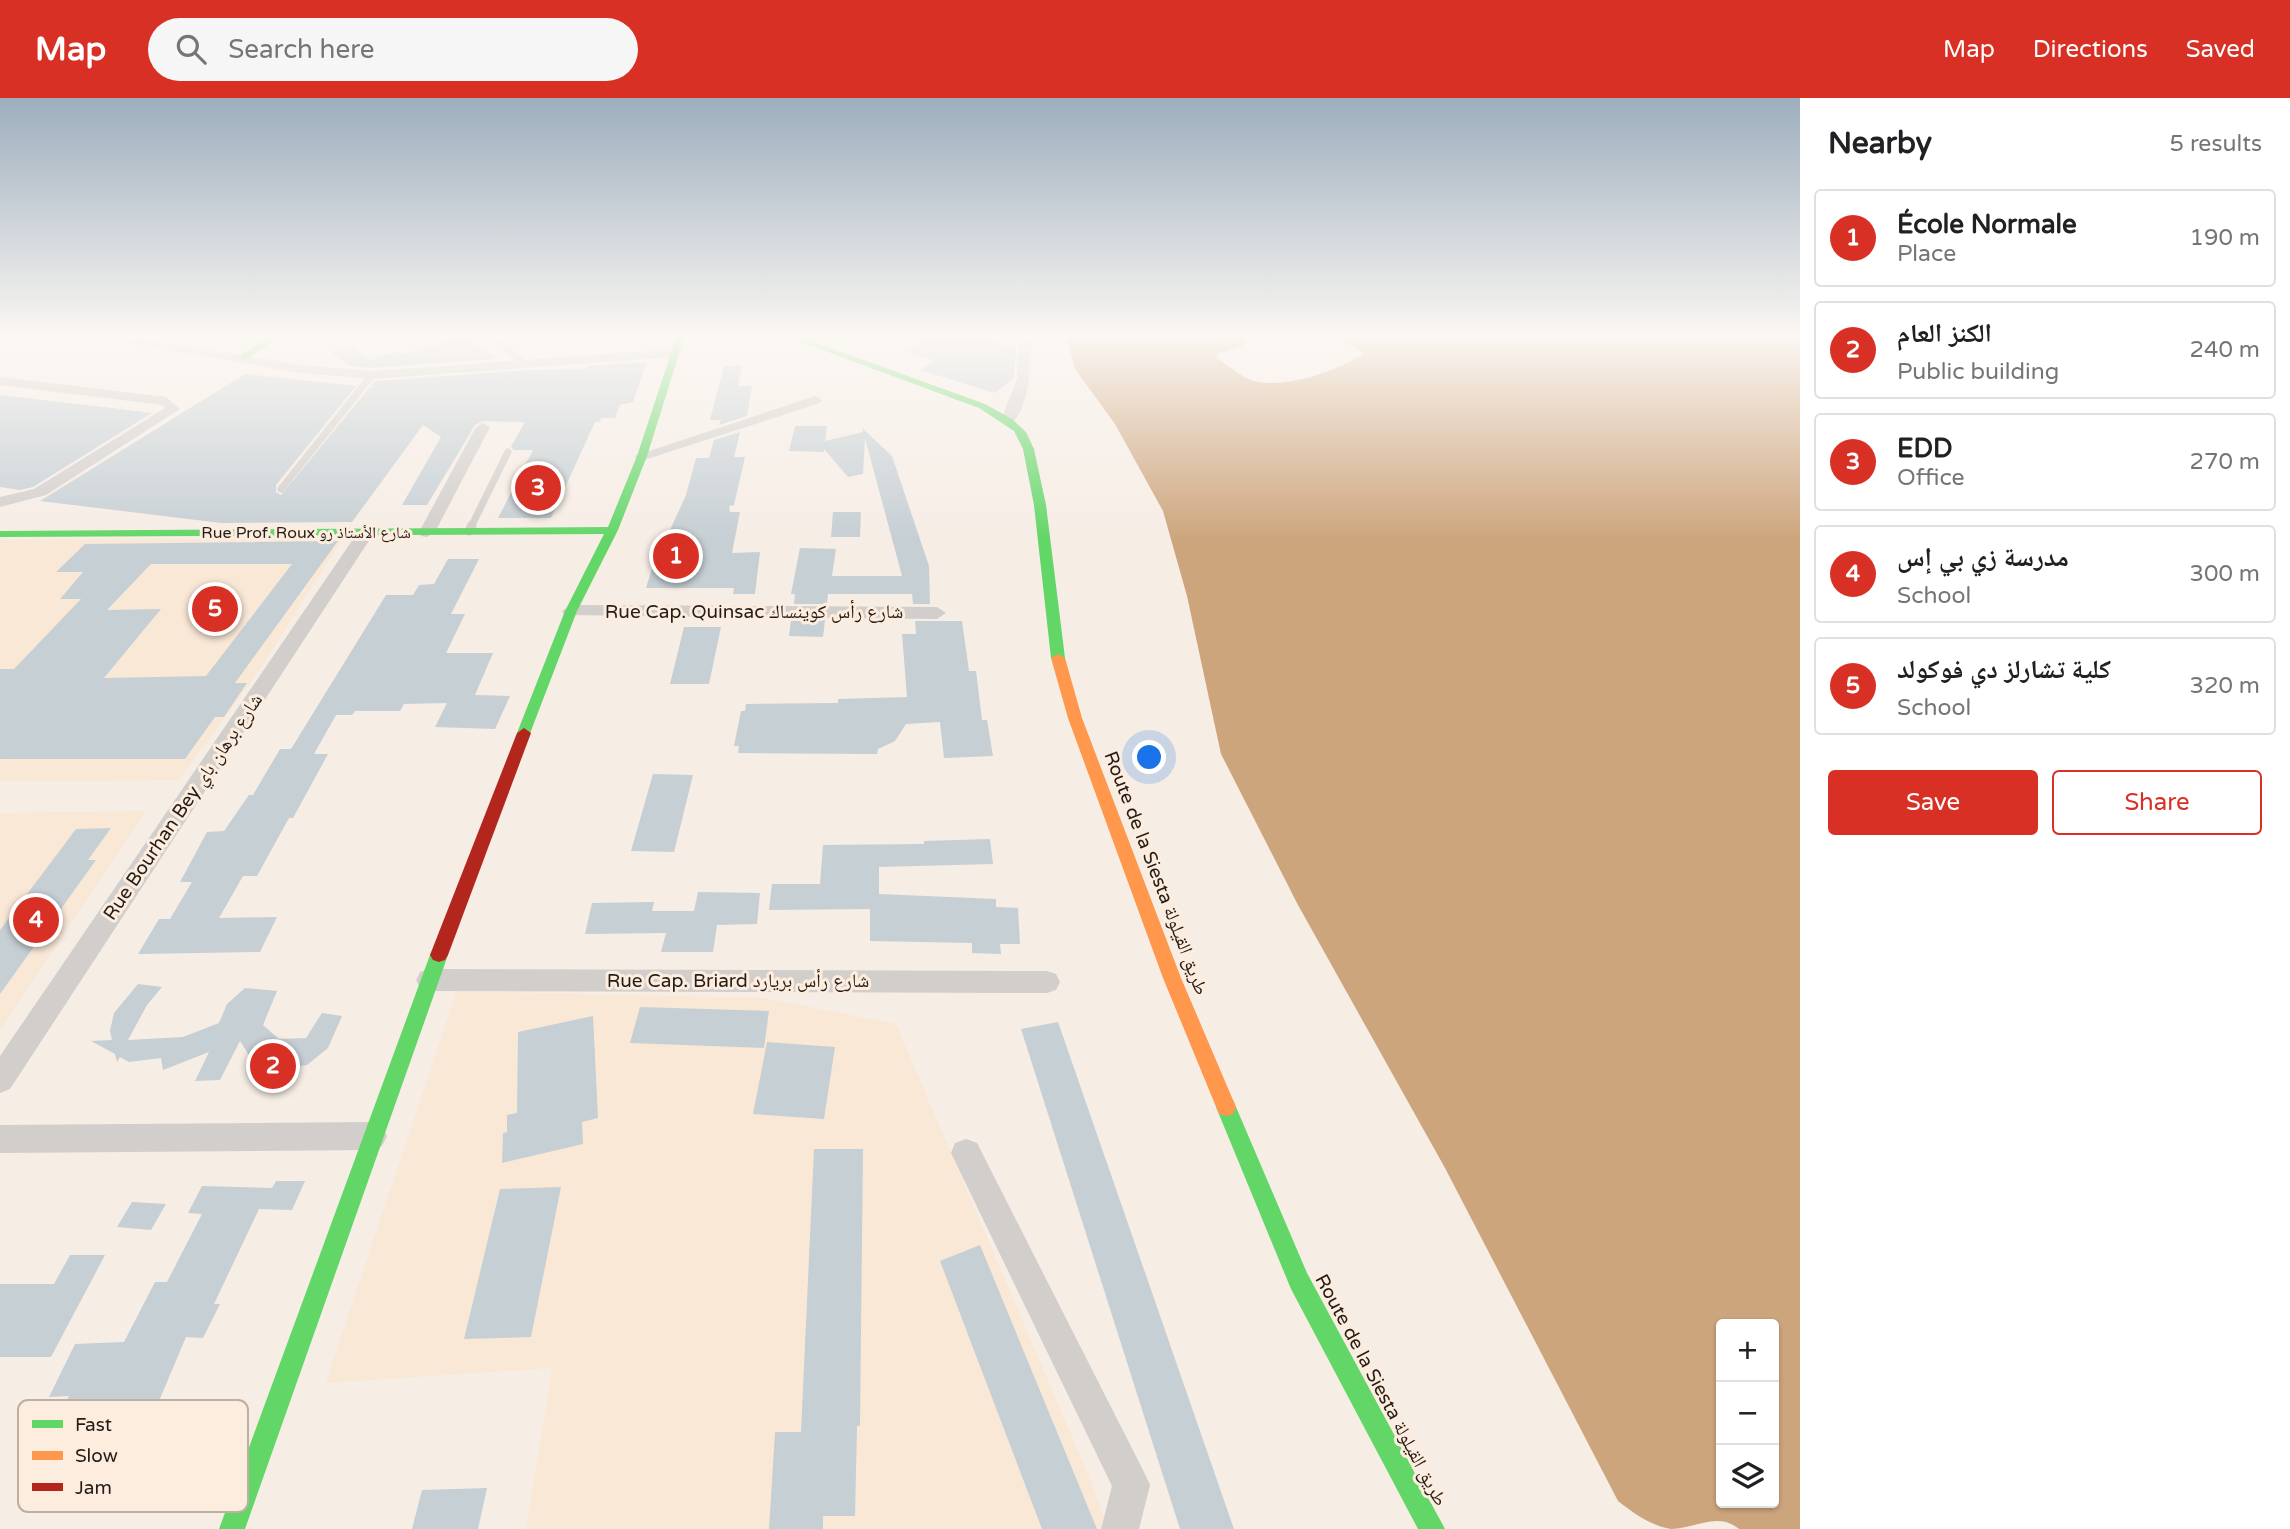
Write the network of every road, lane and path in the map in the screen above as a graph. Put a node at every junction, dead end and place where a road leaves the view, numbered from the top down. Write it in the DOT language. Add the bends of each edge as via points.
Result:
graph roads {
  1 [pos="169,405"];
  2 [pos="348,405"];
  3 [pos="658,405"];
  4 [pos="800,405"];
  5 [pos="981,405"];
  6 [pos="1014,405"];
  7 [pos="1008,420"];
  8 [pos="482,427"];
  9 [pos="508,452"];
  10 [pos="642,456"];
  11 [pos="281,489"];
  12 [pos="0,502"];
  13 [pos="612,530"];
  14 [pos="469,531"];
  15 [pos="427,532"];
  16 [pos="366,533"];
  17 [pos="0,534"];
  18 [pos="571,611"];
  19 [pos="937,613"];
  20 [pos="429,980"];
  21 [pos="1047,982"];
  22 [pos="0,1080"];
  23 [pos="372,1136"];
  24 [pos="0,1139"];
  25 [pos="966,1153"];
  26 [pos="248,1484"];
  27 [pos="238,1512"];
  28 [pos="232,1529"];
  29 [pos="1120,1529"];
  30 [pos="1432,1529"];
  1 -- 12 [label="street" via="173,410 40,492"];
  2 -- 11 [label="lane"];
  3 -- 10 [label="main road"];
  4 -- 10 [label="street"];
  5 -- 7 [label="main road, Route de la Siesta طريق القيلولة"];
  6 -- 7 [label="street"];
  7 -- 30 [label="main road, Route de la Siesta طريق القيلولة" via="1023,435 1033,468 1061,671 1147,917 1298,1281"];
  8 -- 15 [label="street"];
  9 -- 14 [label="lane"];
  10 -- 13 [label="main road"];
  13 -- 14 [label="main road, Rue Prof. Roux شارع الأستاذ رو"];
  13 -- 18 [label="main road"];
  14 -- 15 [label="main road, Rue Prof. Roux شارع الأستاذ رو"];
  15 -- 16 [label="main road, Rue Prof. Roux شارع الأستاذ رو"];
  16 -- 17 [label="main road, Rue Prof. Roux شارع الأستاذ رو"];
  16 -- 22 [label="street, Rue Bourhan Bey شارع برهان باي"];
  18 -- 19 [label="street, Rue Cap. Quinsac شارع رأس كوينساك"];
  18 -- 20 [label="main road"];
  20 -- 21 [label="street, Rue Cap. Briard شارع رأس بريارد"];
  20 -- 23 [label="main road"];
  23 -- 24 [label="street"];
  23 -- 26 [label="main road"];
  25 -- 29 [label="street" via="1131,1485"];
  27 -- 28 [label="main road"];
}
